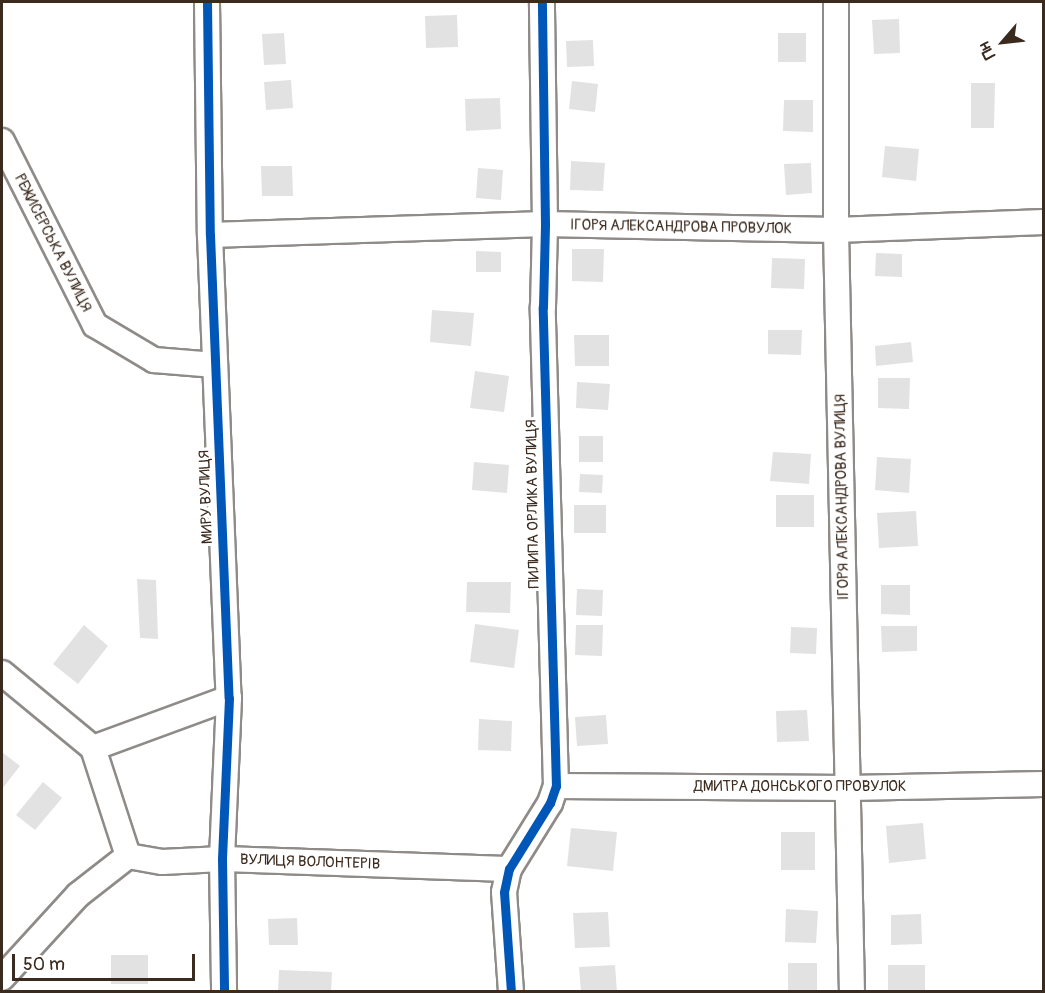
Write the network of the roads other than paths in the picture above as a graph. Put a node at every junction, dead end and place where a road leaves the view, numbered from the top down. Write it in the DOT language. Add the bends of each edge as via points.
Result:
graph roads {
  1 [pos="207,2"];
  2 [pos="542,2"];
  3 [pos="836,2"];
  4 [pos="2,141"];
  5 [pos="1044,222"];
  6 [pos="545,224"];
  7 [pos="836,230"];
  8 [pos="210,235"];
  9 [pos="215,365"];
  10 [pos="2,673"];
  11 [pos="229,698"];
  12 [pos="93,748"];
  13 [pos="1044,784"];
  14 [pos="556,786"];
  15 [pos="849,789"];
  16 [pos="128,856"];
  17 [pos="222,859"];
  18 [pos="510,870"];
  19 [pos="2,978"];
  20 [pos="224,992"];
  21 [pos="511,992"];
  22 [pos="852,992"];
  1 -- 8 [label="street, МИРУ ВУЛИЦЯ"];
  2 -- 6 [label="street, ПИЛИПА ОРЛИКА ВУЛИЦЯ"];
  3 -- 7 [label="street, ІГОРЯ АЛЕКСАНДРОВА ВУЛИЦЯ"];
  4 -- 9 [label="street, РЕЖИСЕРСЬКА ВУЛИЦЯ" via="95,325 154,360"];
  5 -- 7 [label="street, ІГОРЯ АЛЕКСАНДРОВА ПРОВУЛОК"];
  6 -- 7 [label="street, ІГОРЯ АЛЕКСАНДРОВА ПРОВУЛОК"];
  6 -- 8 [label="street, ІГОРЯ АЛЕКСАНДРОВА ПРОВУЛОК"];
  6 -- 14 [label="street, ПИЛИПА ОРЛИКА ВУЛИЦЯ" via="544,348"];
  7 -- 15 [label="street, ІГОРЯ АЛЕКСАНДРОВА ВУЛИЦЯ"];
  8 -- 9 [label="street, МИРУ ВУЛИЦЯ"];
  9 -- 11 [label="street, МИРУ ВУЛИЦЯ"];
  10 -- 12 [label="street"];
  11 -- 12 [label="street"];
  11 -- 17 [label="street, МИРУ ВУЛИЦЯ"];
  12 -- 16 [label="street"];
  13 -- 15 [label="street, ДМИТРА ДОНСЬКОГО ПРОВУЛОК"];
  14 -- 15 [label="street, ДМИТРА ДОНСЬКОГО ПРОВУЛОК"];
  14 -- 18 [label="street, ПИЛИПА ОРЛИКА ВУЛИЦЯ"];
  15 -- 22 [label="street, ІГОРЯ АЛЕКСАНДРОВА ВУЛИЦЯ"];
  16 -- 17 [label="street, ВУЛИЦЯ ВОЛОНТЕРІВ" via="162,862"];
  16 -- 19 [label="street" via="78,895"];
  17 -- 18 [label="street, ВУЛИЦЯ ВОЛОНТЕРІВ"];
  17 -- 20 [label="street, МИРУ ВУЛИЦЯ"];
  18 -- 21 [label="street, ПИЛИПА ОРЛИКА ВУЛИЦЯ" via="504,892"];
}
